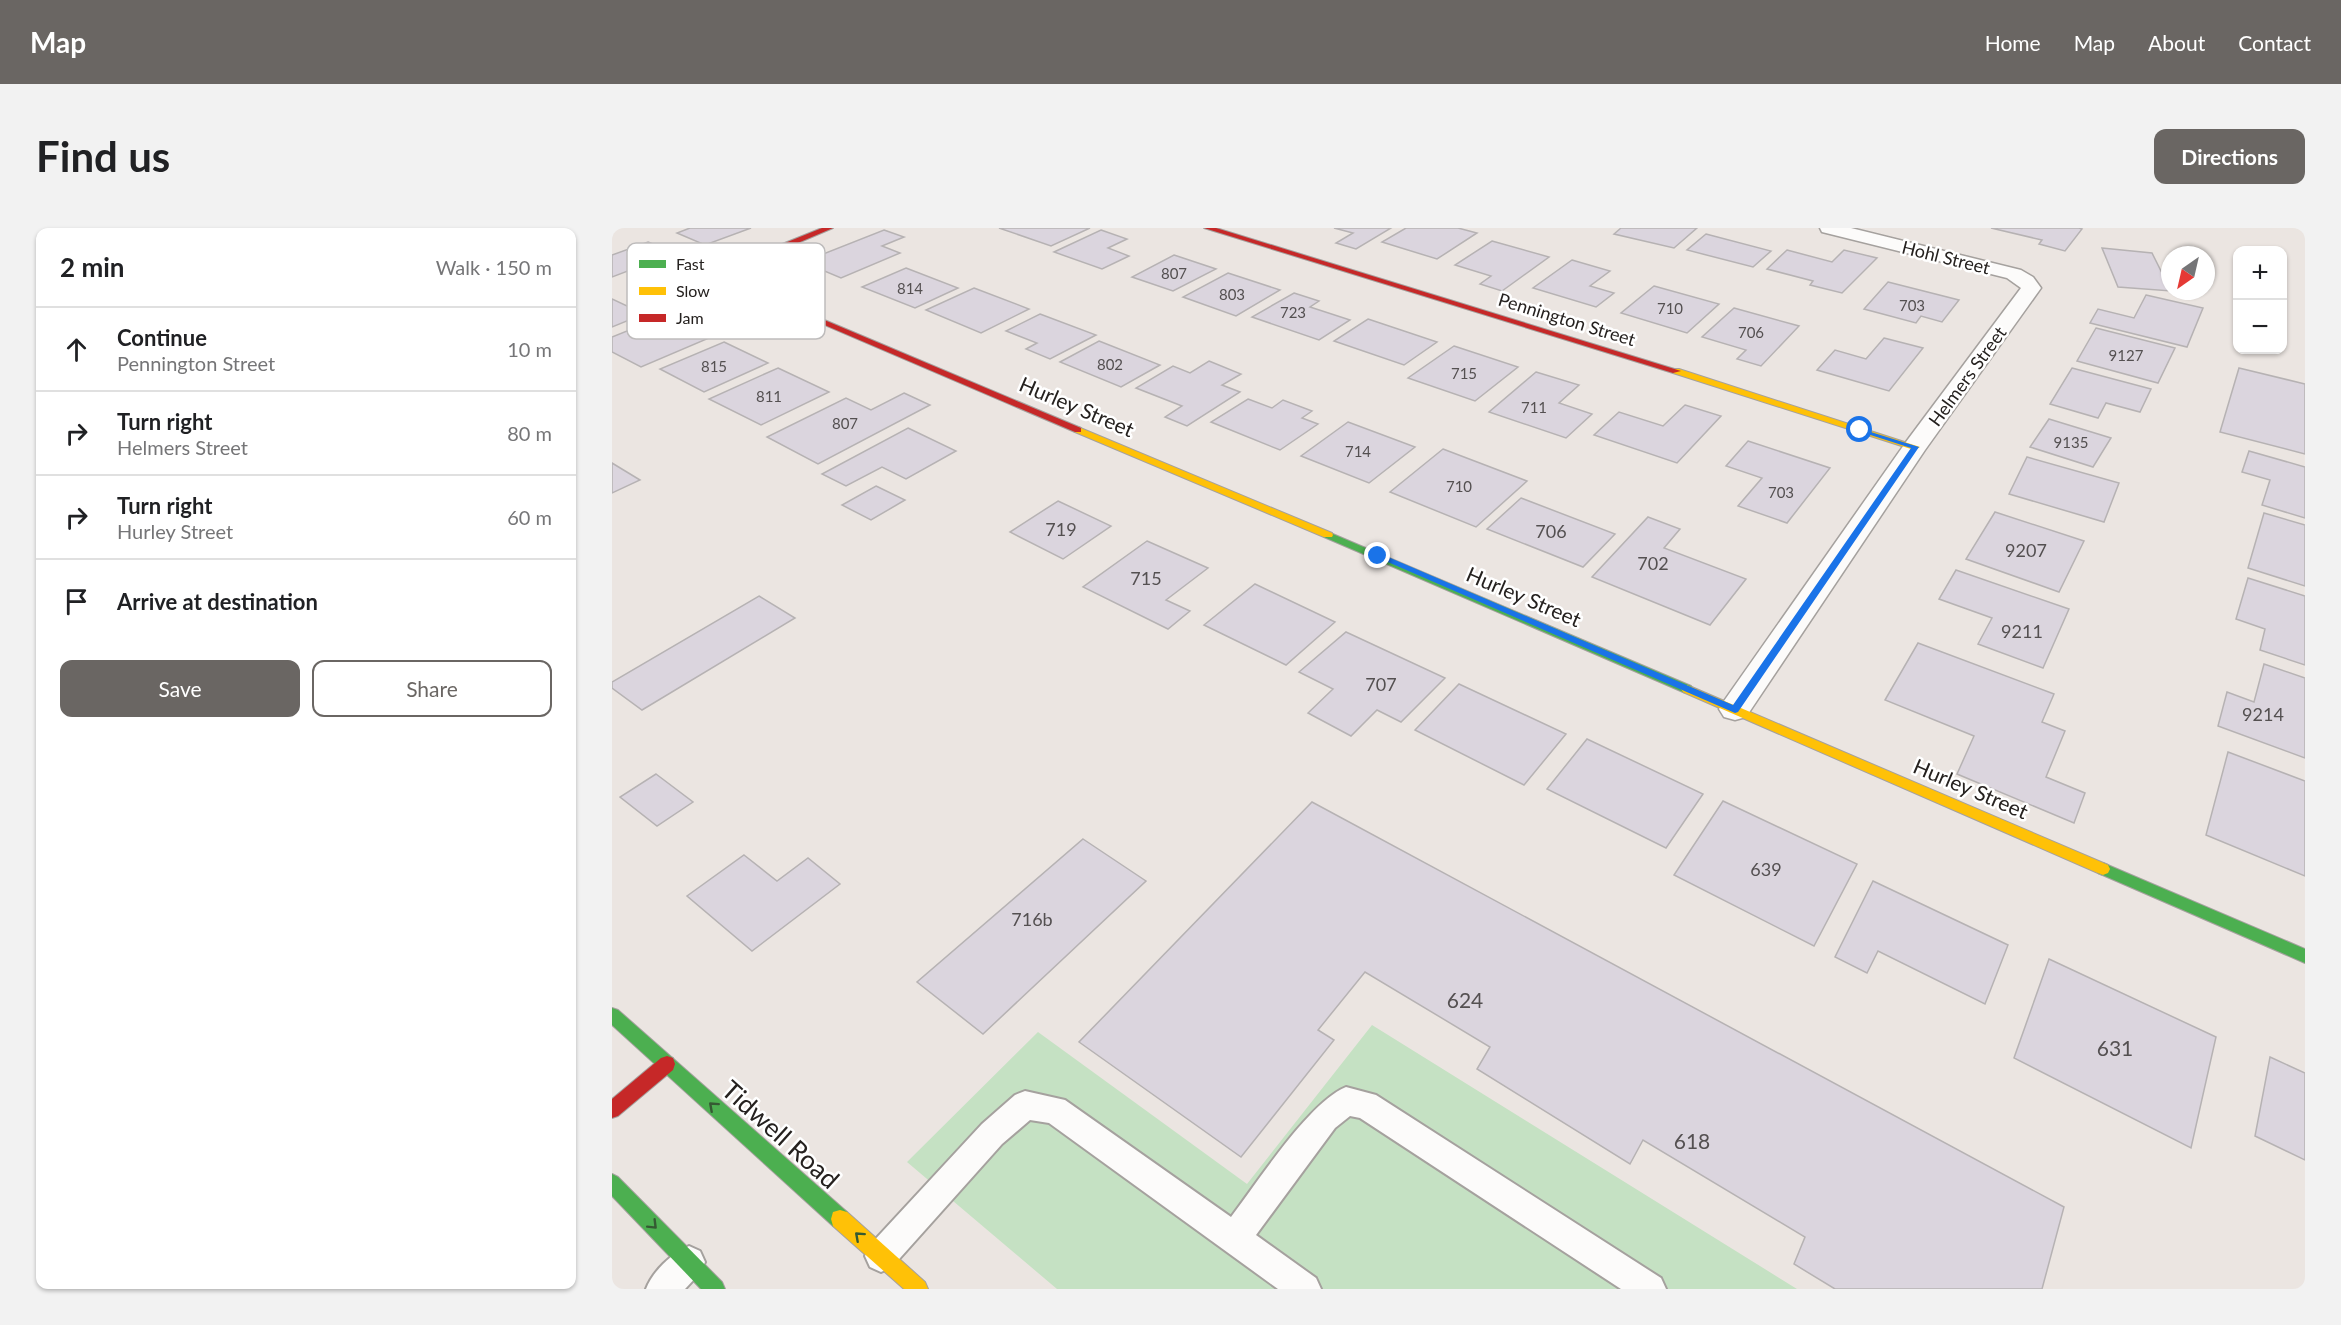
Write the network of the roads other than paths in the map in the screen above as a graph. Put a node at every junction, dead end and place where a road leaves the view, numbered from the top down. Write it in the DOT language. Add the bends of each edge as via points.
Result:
graph roads {
  1 [pos="829,228"];
  2 [pos="1208,228"];
  3 [pos="1829,228"];
  4 [pos="791,243"];
  5 [pos="2026,281"];
  6 [pos="825,323"];
  7 [pos="1916,447"];
  8 [pos="1735,709"];
  9 [pos="2305,956"];
  10 [pos="612,1015"];
  11 [pos="667,1064"];
  12 [pos="612,1110"];
  13 [pos="619,1204"];
  14 [pos="1235,1237"];
  15 [pos="881,1256"];
  16 [pos="689,1262"];
  17 [pos="662,1289"];
  18 [pos="715,1289"];
  19 [pos="918,1289"];
  20 [pos="1305,1289"];
  21 [pos="1650,1289"];
  1 -- 4 [label="street, Hurley Street"];
  2 -- 7 [label="street, Pennington Street"];
  3 -- 5 [label="street, Hohl Street" via="2014,274"];
  5 -- 7 [label="street, Helmers Street" via="2031,288"];
  6 -- 8 [label="street, Hurley Street"];
  7 -- 8 [label="street, Helmers Street"];
  8 -- 9 [label="street, Hurley Street"];
  10 -- 11 [label="street, Tidwell Road"];
  11 -- 12 [label="street"];
  15 -- 11 [label="street, Tidwell Road, one-way"];
  13 -- 16 [label="street, one-way"];
  14 -- 15 [label="lane" via="1055,1110 1025,1105 992,1134"];
  14 -- 20 [label="lane"];
  14 -- 21 [label="lane" via="1325,1118 1346,1101 1366,1106 1426,1142"];
  15 -- 19 [label="street, Tidwell Road"];
  16 -- 17 [label="lane"];
  16 -- 18 [label="street"];
}
